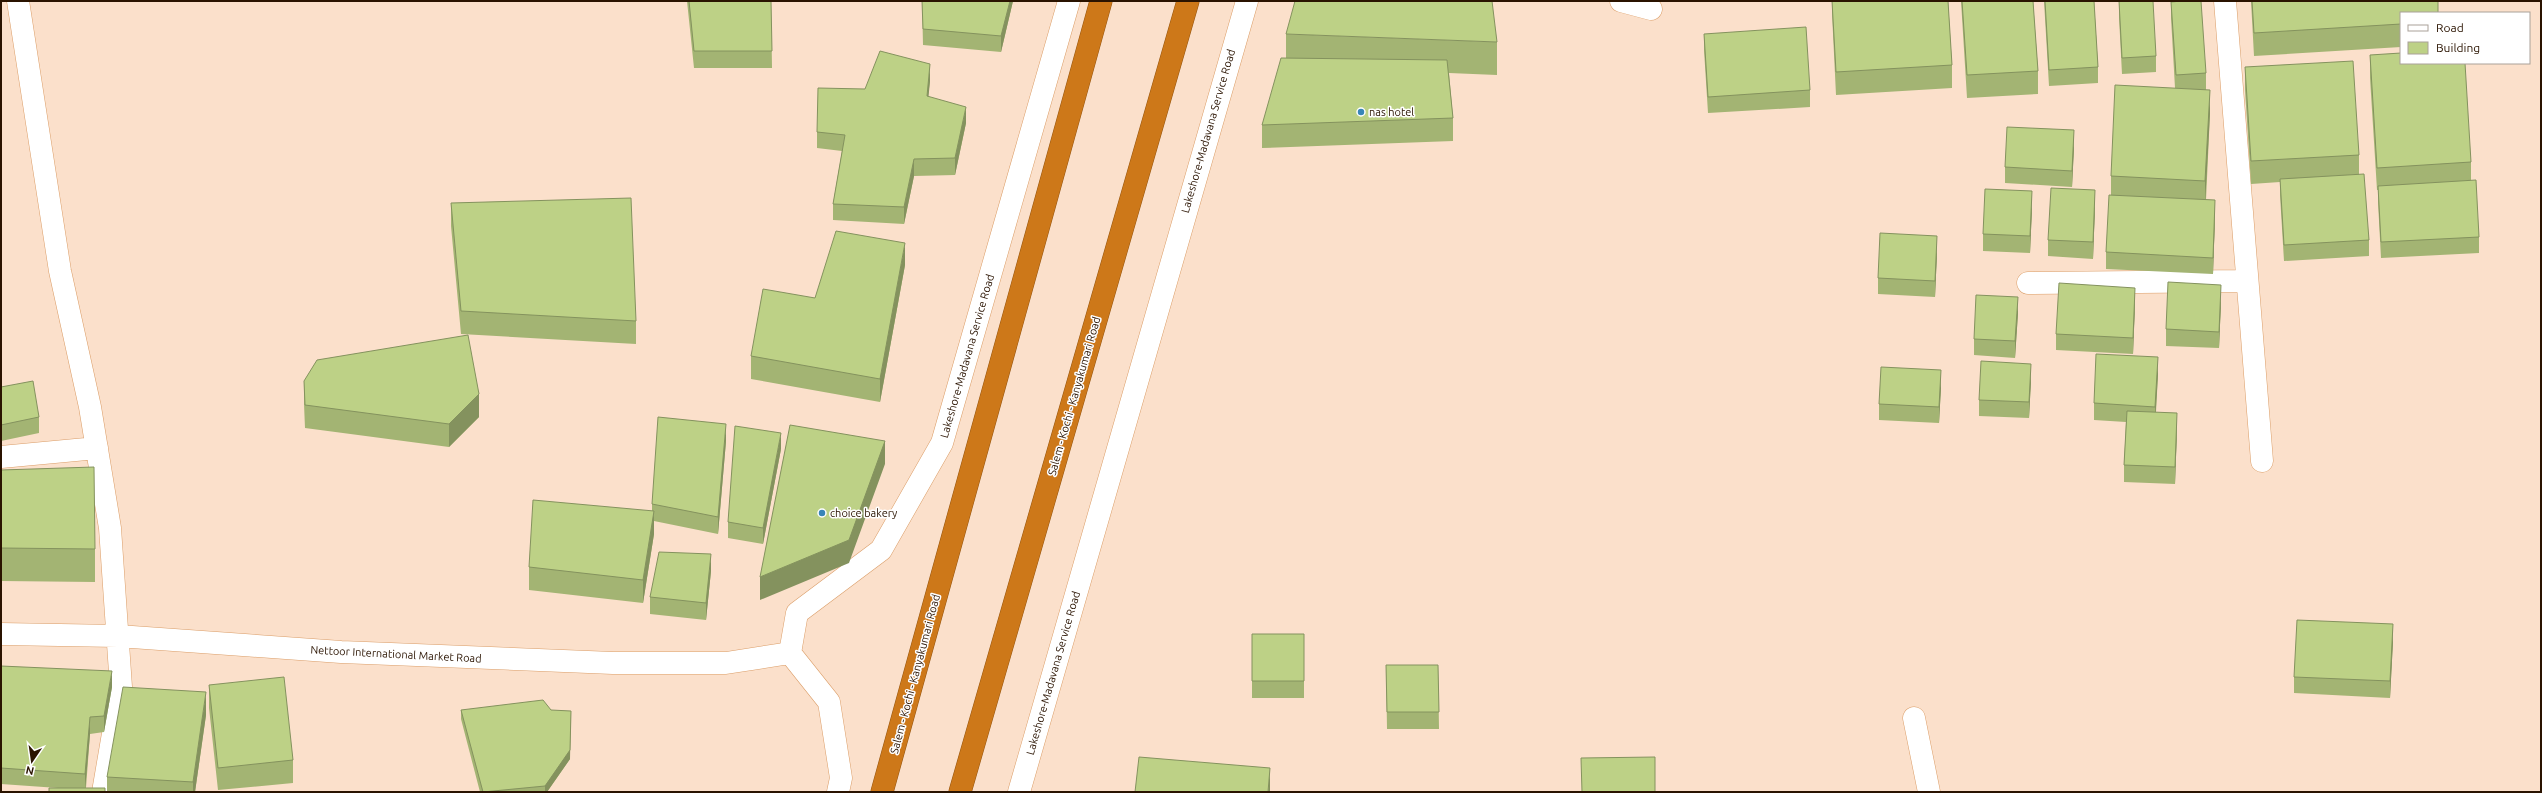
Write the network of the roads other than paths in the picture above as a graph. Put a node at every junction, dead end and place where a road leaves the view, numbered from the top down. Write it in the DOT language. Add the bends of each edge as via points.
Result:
graph roads {
  1 [pos="18,1"];
  2 [pos="1069,1"];
  3 [pos="1101,1"];
  4 [pos="1188,1"];
  5 [pos="1247,1"];
  6 [pos="1621,1"];
  7 [pos="2225,1"];
  8 [pos="1651,9"];
  9 [pos="2246,281"];
  10 [pos="2028,283"];
  11 [pos="97,448"];
  12 [pos="1,457"];
  13 [pos="2262,461"];
  14 [pos="1,634"];
  15 [pos="118,636"];
  16 [pos="790,654"];
  17 [pos="1914,718"];
  18 [pos="102,792"];
  19 [pos="838,792"];
  20 [pos="882,792"];
  21 [pos="960,792"];
  22 [pos="1020,792"];
  23 [pos="1929,792"];
  1 -- 11 [label="street" via="60,272"];
  2 -- 16 [label="street, Lakeshore-Madavana Service Road" via="942,443 881,550 797,613"];
  3 -- 20 [label="highway, Salem - Kochi - Kanyakumari Road"];
  4 -- 21 [label="highway, Salem - Kochi - Kanyakumari Road"];
  5 -- 22 [label="street, Lakeshore-Madavana Service Road"];
  6 -- 8 [label="street"];
  7 -- 9 [label="street"];
  9 -- 10 [label="street"];
  9 -- 13 [label="street"];
  11 -- 12 [label="street"];
  11 -- 15 [label="street" via="110,528"];
  14 -- 15 [label="street, Nettoor International Market Road"];
  15 -- 16 [label="street, Nettoor International Market Road" via="341,652 613,663 726,663"];
  15 -- 18 [label="street" via="121,687"];
  16 -- 19 [label="street" via="829,702 841,778"];
  17 -- 23 [label="street"];
}
